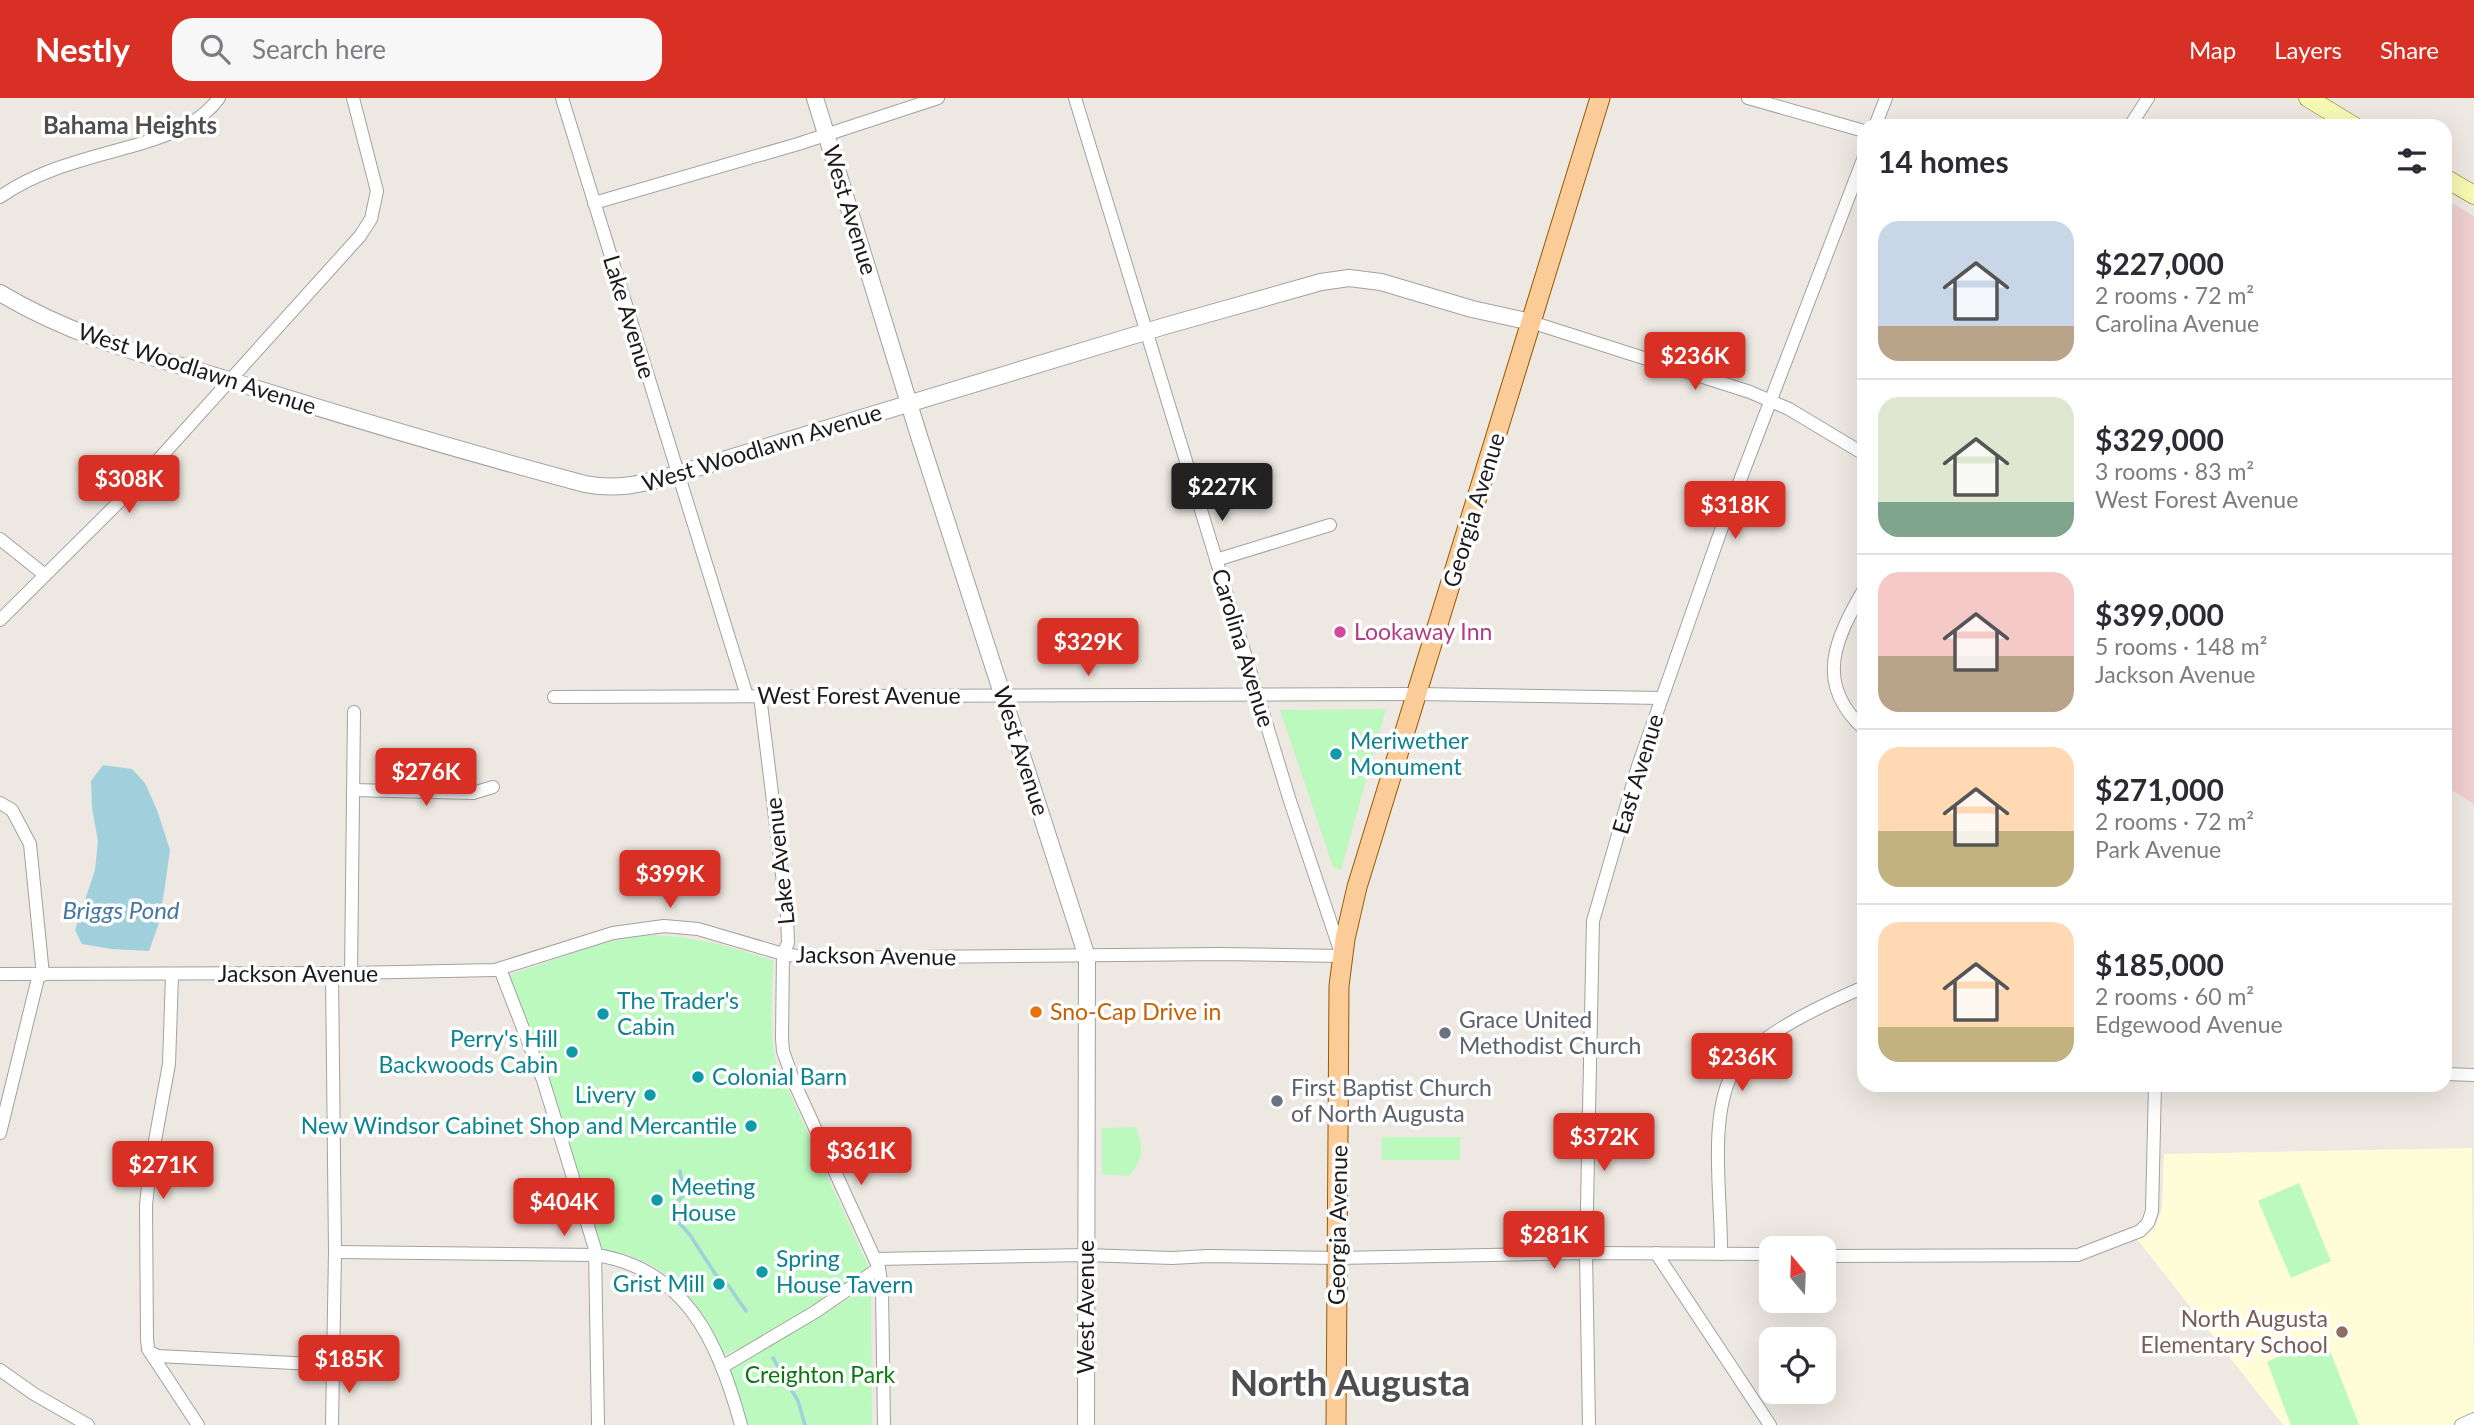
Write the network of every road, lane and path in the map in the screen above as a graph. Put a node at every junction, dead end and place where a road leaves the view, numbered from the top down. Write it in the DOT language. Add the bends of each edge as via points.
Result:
graph roads {
  1 [pos="219,98"];
  2 [pos="353,98"];
  3 [pos="562,98"];
  4 [pos="815,98"];
  5 [pos="938,98"];
  6 [pos="1075,98"];
  7 [pos="1600,98"];
  8 [pos="1748,98"];
  9 [pos="1886,98"];
  10 [pos="2148,98"];
  11 [pos="2308,98"];
  12 [pos="1878,119"];
  13 [pos="2134,119"];
  14 [pos="2342,119"];
  15 [pos="1857,129"];
  16 [pos="826,134"];
  17 [pos="1857,175"];
  18 [pos="2452,182"];
  19 [pos="2474,195"];
  20 [pos="0,197"];
  21 [pos="594,203"];
  22 [pos="0,293"];
  23 [pos="1531,322"];
  24 [pos="1146,333"];
  25 [pos="228,380"];
  26 [pos="1772,400"];
  27 [pos="909,404"];
  28 [pos="1857,450"];
  29 [pos="677,474"];
  30 [pos="1330,524"];
  31 [pos="0,539"];
  32 [pos="1216,560"];
  33 [pos="45,575"];
  34 [pos="1857,601"];
  35 [pos="0,620"];
  36 [pos="1258,694"];
  37 [pos="1417,694"];
  38 [pos="1004,695"];
  39 [pos="753,696"];
  40 [pos="554,697"];
  41 [pos="1662,698"];
  42 [pos="354,712"];
  43 [pos="1857,721"];
  44 [pos="492,787"];
  45 [pos="353,790"];
  46 [pos="0,803"];
  47 [pos="783,954"];
  48 [pos="1342,956"];
  49 [pos="1087,957"];
  50 [pos="500,969"];
  51 [pos="332,973"];
  52 [pos="351,973"];
  53 [pos="0,974"];
  54 [pos="41,974"];
  55 [pos="172,975"];
  56 [pos="1857,990"];
  57 [pos="2452,1074"];
  58 [pos="2474,1075"];
  59 [pos="2155,1092"];
  60 [pos="0,1133"];
  61 [pos="335,1252"];
  62 [pos="1586,1253"];
  63 [pos="1656,1254"];
  64 [pos="1721,1254"];
  65 [pos="1759,1254"];
  66 [pos="596,1255"];
  67 [pos="1086,1255"];
  68 [pos="1836,1256"];
  69 [pos="1338,1258"];
  70 [pos="877,1263"];
  71 [pos="150,1352"];
  72 [pos="333,1365"];
  73 [pos="722,1367"];
  74 [pos="0,1370"];
  75 [pos="2474,1419"];
  76 [pos="88,1425"];
  77 [pos="198,1425"];
  78 [pos="332,1425"];
  79 [pos="598,1425"];
  80 [pos="741,1425"];
  81 [pos="884,1425"];
  82 [pos="1086,1425"];
  83 [pos="1336,1425"];
  84 [pos="1589,1425"];
  85 [pos="1770,1425"];
  86 [pos="2461,1425"];
  1 -- 20 [label="street" via="205,114 178,130 33,178"];
  2 -- 25 [label="street" via="376,182 371,219"];
  3 -- 21 [label="street, Lake Avenue"];
  4 -- 16 [label="street, West Avenue"];
  5 -- 16 [label="street"];
  6 -- 24 [label="street, Carolina Avenue"];
  7 -- 23 [label="main road, Georgia Avenue"];
  8 -- 15 [label="street"];
  9 -- 12 [label="street"];
  10 -- 13 [label="street"];
  11 -- 14 [label="main road"];
  16 -- 21 [label="street"];
  16 -- 27 [label="street, West Avenue"];
  17 -- 26 [label="street, East Avenue"];
  18 -- 19 [label="main road"];
  21 -- 29 [label="street, Lake Avenue"];
  22 -- 25 [label="street, West Woodlawn Avenue" via="99,341"];
  23 -- 24 [label="street, West Woodlawn Avenue" via="1381,282 1349,278 1308,285"];
  23 -- 26 [label="street"];
  23 -- 37 [label="main road, Georgia Avenue"];
  24 -- 27 [label="street, West Woodlawn Avenue"];
  24 -- 32 [label="street, Carolina Avenue"];
  25 -- 29 [label="street, West Woodlawn Avenue" via="585,484 625,488"];
  25 -- 33 [label="street" via="131,490"];
  26 -- 28 [label="street"];
  26 -- 41 [label="street, East Avenue"];
  27 -- 29 [label="street, West Woodlawn Avenue"];
  27 -- 38 [label="street, West Avenue"];
  29 -- 39 [label="street, Lake Avenue"];
  30 -- 32 [label="street"];
  31 -- 33 [label="street"];
  32 -- 36 [label="street, Carolina Avenue"];
  33 -- 35 [label="street"];
  34 -- 43 [label="street" via="1842,626 1834,672 1844,706"];
  36 -- 37 [label="street, West Forest Avenue"];
  36 -- 38 [label="street, West Forest Avenue"];
  36 -- 48 [label="street, Carolina Avenue"];
  37 -- 41 [label="street, West Forest Avenue"];
  37 -- 48 [label="main road, Georgia Avenue" via="1357,887"];
  38 -- 39 [label="street, West Forest Avenue"];
  38 -- 49 [label="street, West Avenue"];
  39 -- 40 [label="street, West Forest Avenue"];
  39 -- 47 [label="street, Lake Avenue" via="787,915 788,943"];
  41 -- 62 [label="street, East Avenue" via="1593,920"];
  42 -- 45 [label="street"];
  44 -- 45 [label="street" via="473,793"];
  45 -- 52 [label="street"];
  46 -- 54 [label="street" via="12,810 30,844"];
  47 -- 49 [label="street, Jackson Avenue" via="812,958"];
  47 -- 50 [label="street, Jackson Avenue" via="698,929 655,927 613,933"];
  47 -- 70 [label="street, Lake Avenue" via="783,1051"];
  48 -- 49 [label="street, Jackson Avenue"];
  48 -- 69 [label="main road, Georgia Avenue"];
  49 -- 67 [label="street, West Avenue"];
  50 -- 52 [label="street, Jackson Avenue"];
  50 -- 66 [label="street" via="543,1080"];
  51 -- 52 [label="street, Jackson Avenue"];
  51 -- 55 [label="street, Jackson Avenue"];
  51 -- 61 [label="street"];
  53 -- 54 [label="street, Jackson Avenue"];
  54 -- 55 [label="street, Jackson Avenue"];
  54 -- 60 [label="street"];
  55 -- 71 [label="street" via="169,1064 146,1205 146,1339"];
  56 -- 64 [label="street" via="1755,1046 1732,1073 1719,1124"];
  57 -- 58 [label="street"];
  59 -- 68 [label="street" via="2152,1211 2144,1228 2129,1236 2078,1255"];
  61 -- 66 [label="street"];
  61 -- 72 [label="street"];
  62 -- 63 [label="street"];
  62 -- 69 [label="street"];
  62 -- 84 [label="street, East Avenue"];
  63 -- 64 [label="street"];
  63 -- 85 [label="street"];
  64 -- 65 [label="street"];
  66 -- 73 [label="street" via="638,1266 675,1291 702,1325"];
  66 -- 79 [label="street"];
  67 -- 69 [label="street"];
  67 -- 70 [label="street"];
  67 -- 82 [label="street, West Avenue"];
  69 -- 83 [label="main road, Georgia Avenue"];
  70 -- 73 [label="street" via="798,1323"];
  70 -- 81 [label="street, Lake Avenue" via="883,1289"];
  71 -- 72 [label="street"];
  71 -- 77 [label="street"];
  72 -- 78 [label="street"];
  73 -- 80 [label="street"];
  74 -- 76 [label="street"];
  75 -- 86 [label="street"];
}
